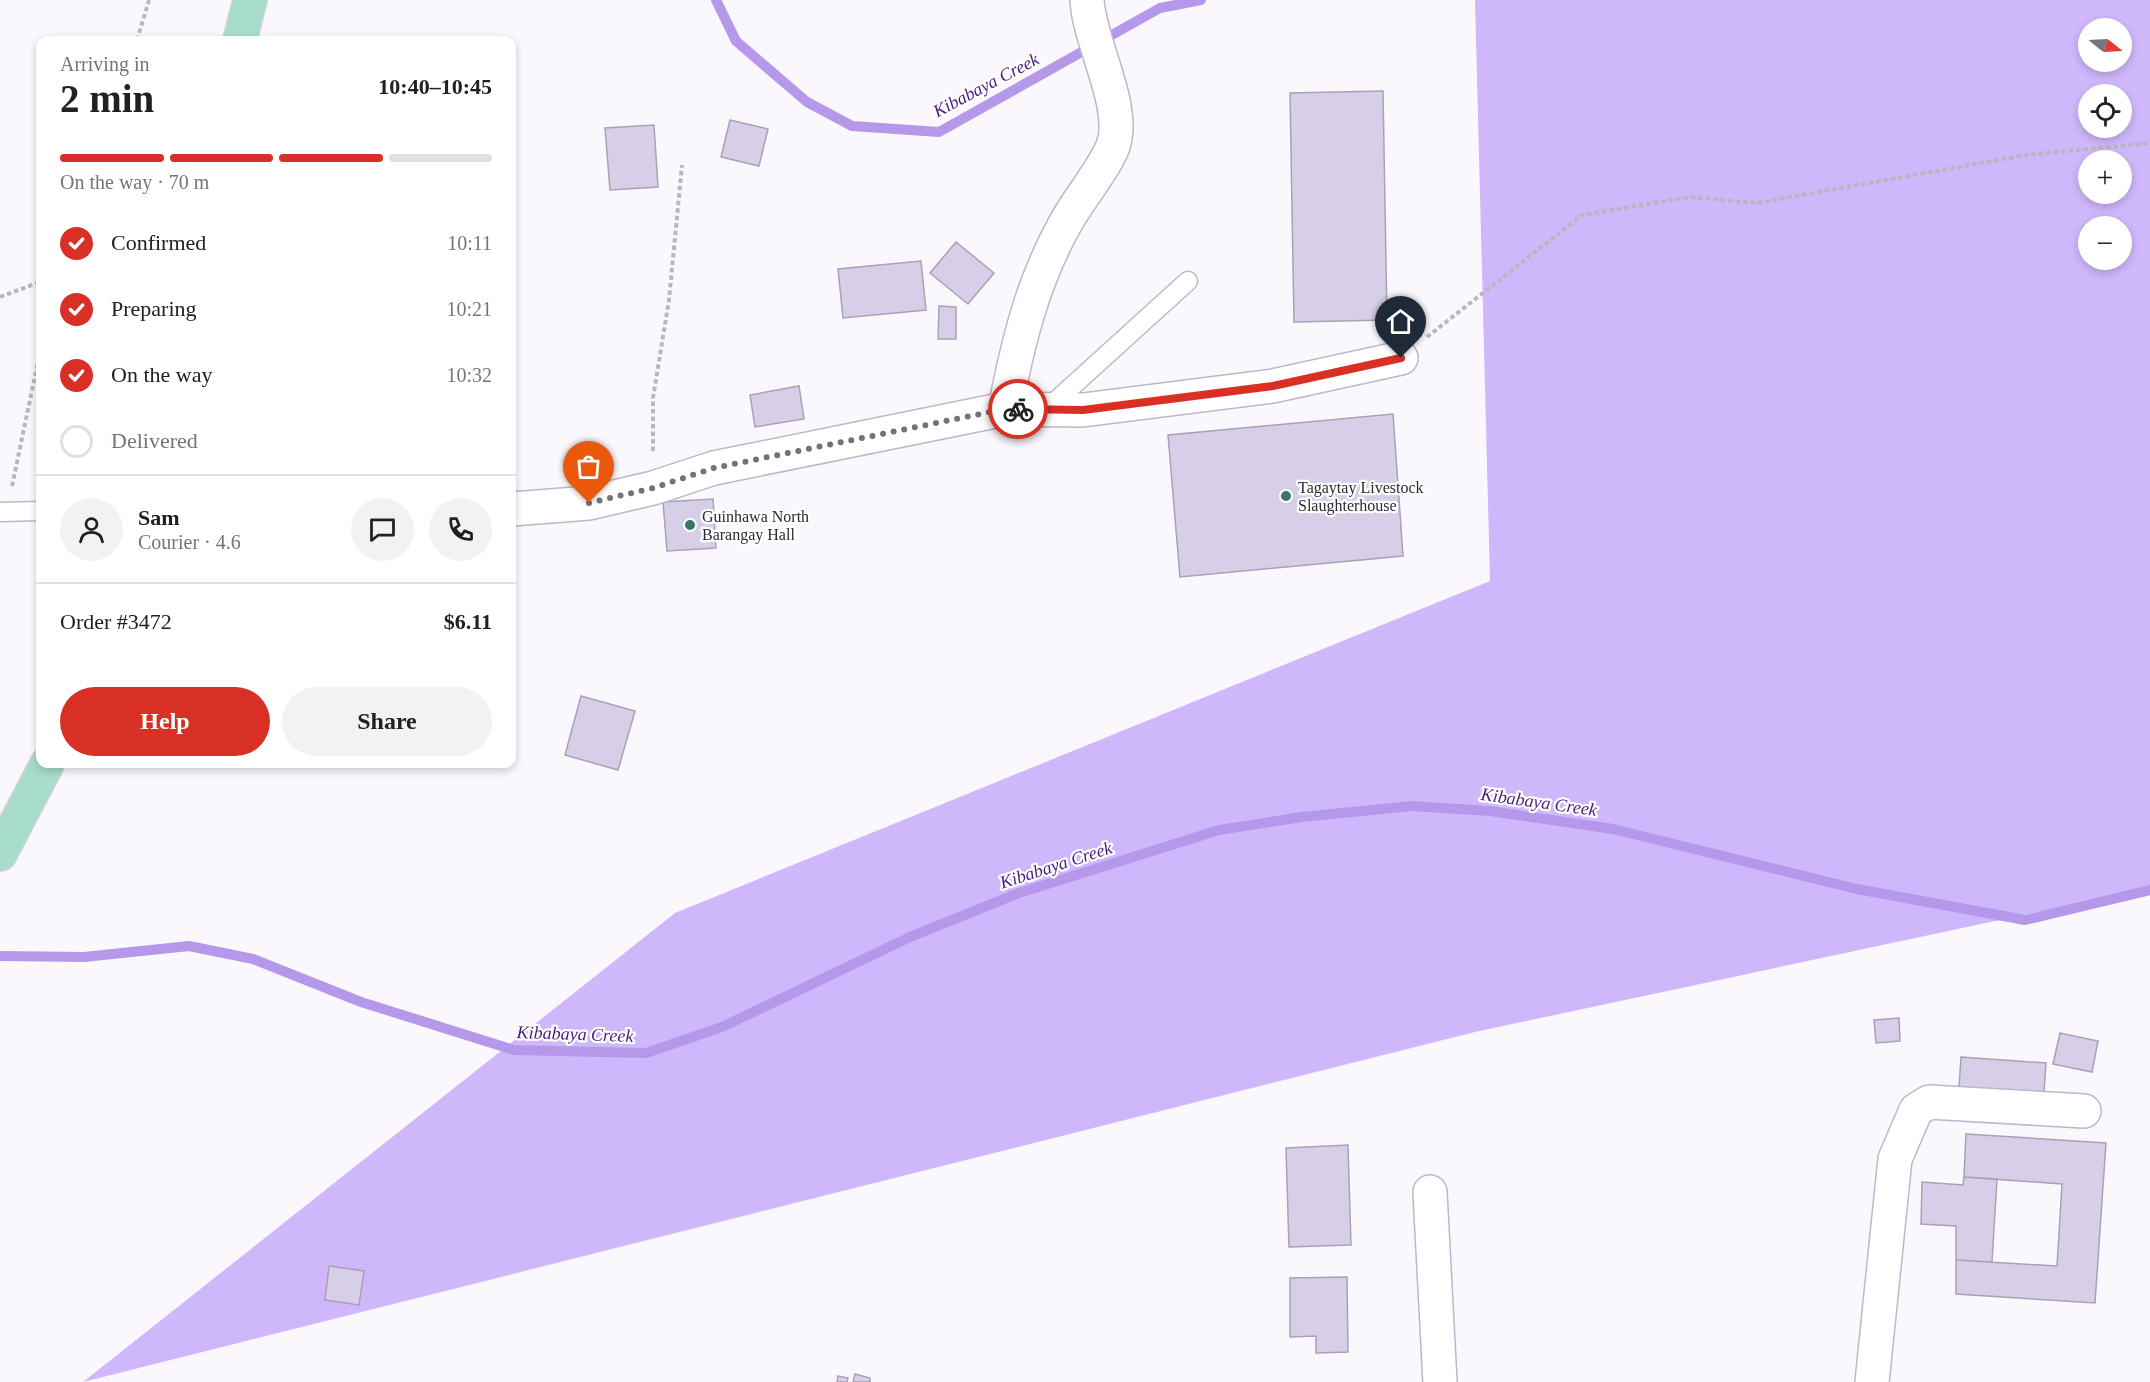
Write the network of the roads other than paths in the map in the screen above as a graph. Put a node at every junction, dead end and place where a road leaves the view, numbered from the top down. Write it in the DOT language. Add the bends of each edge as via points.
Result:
graph roads {
  1 [pos="249,0"];
  2 [pos="1087,7"];
  3 [pos="241,36"];
  4 [pos="1188,281"];
  5 [pos="1401,358"];
  6 [pos="1005,409"];
  7 [pos="1047,410"];
  8 [pos="516,509"];
  9 [pos="36,511"];
  10 [pos="3,512"];
  11 [pos="45,768"];
  12 [pos="0,854"];
  13 [pos="2084,1111"];
  14 [pos="1430,1192"];
  15 [pos="1440,1382"];
  16 [pos="1872,1382"];
  1 -- 3 [label="main road"];
  2 -- 6 [label="street" via="1113,100 1113,146 1037,278"];
  4 -- 7 [label="lane"];
  5 -- 7 [label="street" via="1273,386 1083,410"];
  6 -- 7 [label="street"];
  6 -- 8 [label="street" via="714,468 589,503"];
  9 -- 10 [label="lane"];
  11 -- 12 [label="main road"];
  13 -- 16 [label="street" via="1929,1102 1916,1110 1895,1159"];
  14 -- 15 [label="street"];
}
